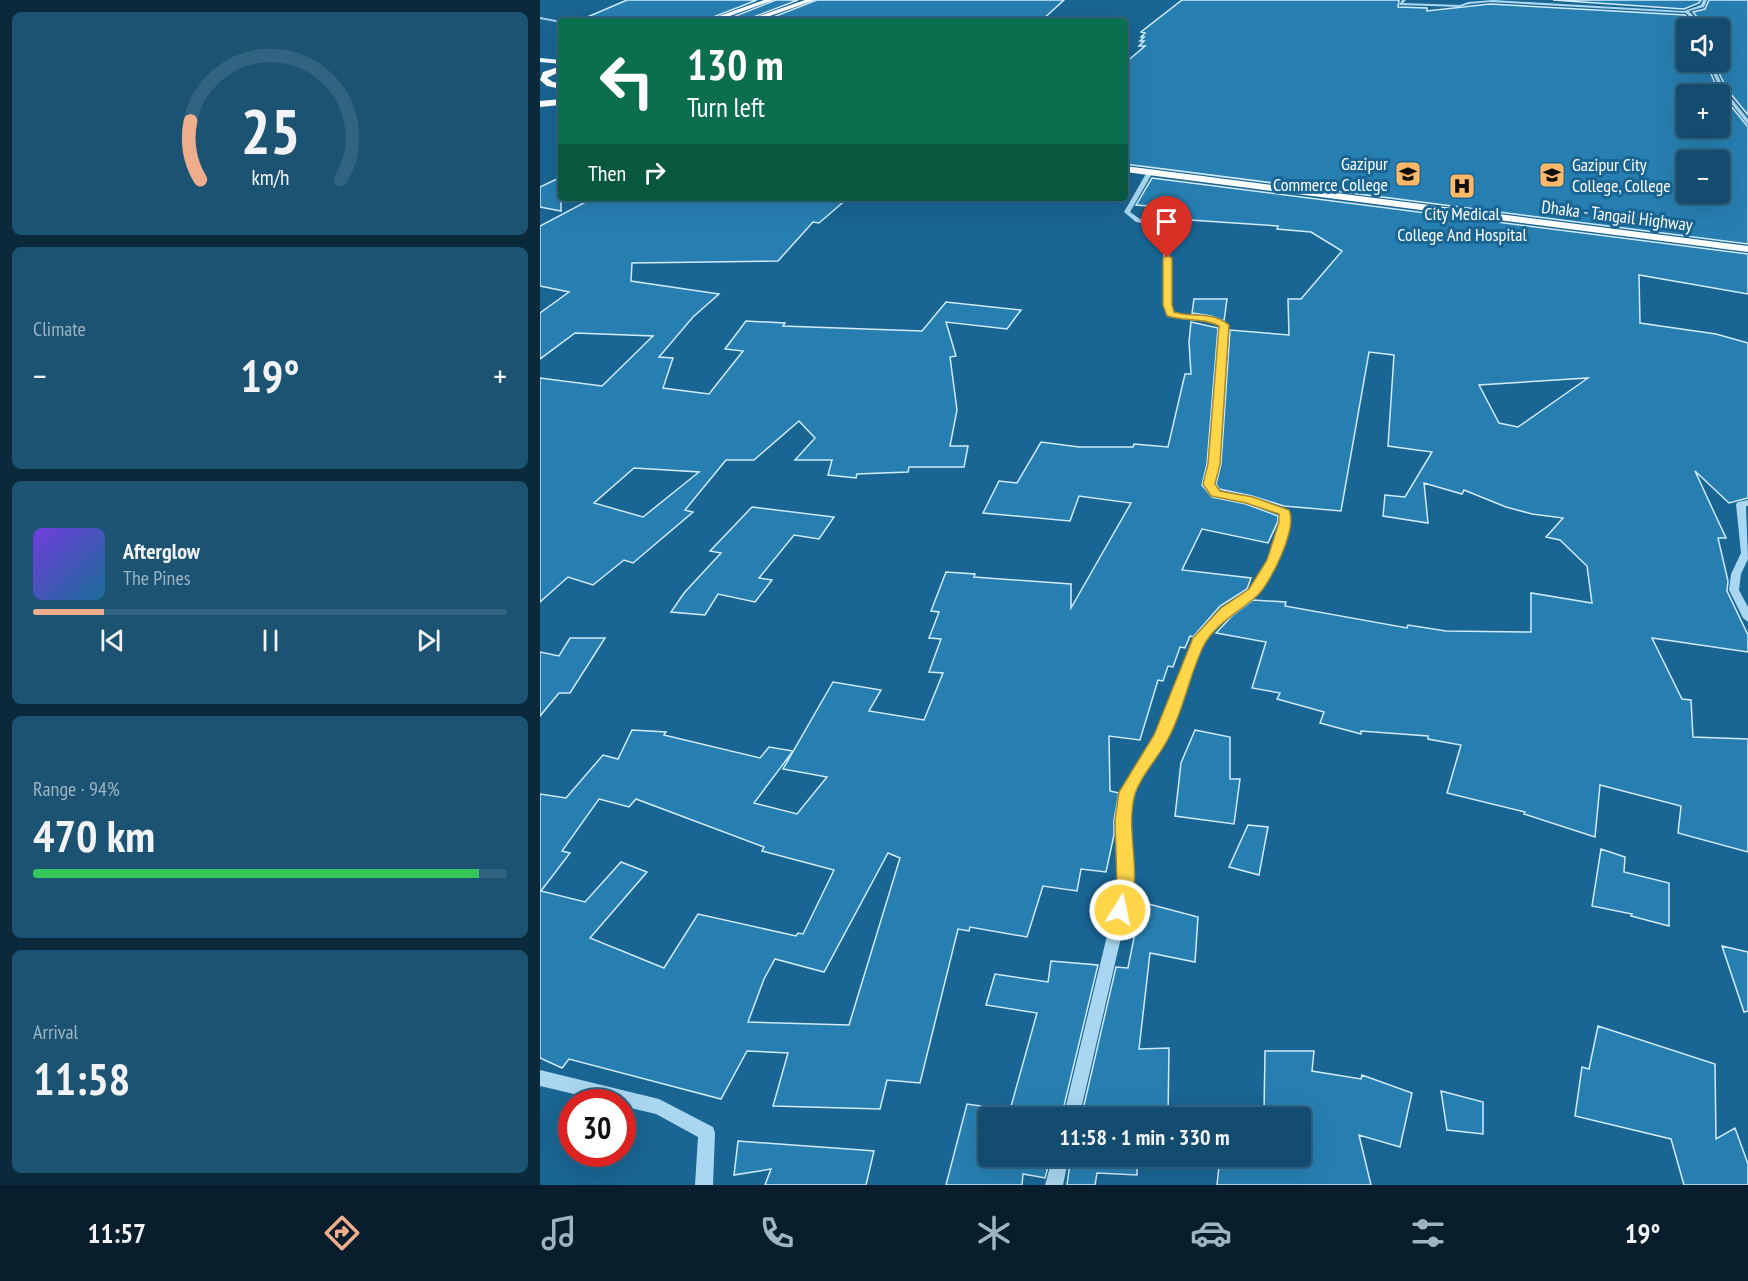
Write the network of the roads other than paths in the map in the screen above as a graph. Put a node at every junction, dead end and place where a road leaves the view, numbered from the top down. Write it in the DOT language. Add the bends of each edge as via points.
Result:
graph roads {
  1 [pos="771,0"];
  2 [pos="786,0"];
  3 [pos="801,0"];
  4 [pos="812,0"];
  5 [pos="1404,0"];
  6 [pos="1705,0"];
  7 [pos="1687,12"];
  8 [pos="540,18"];
  9 [pos="718,18"];
  10 [pos="735,18"];
  11 [pos="750,18"];
  12 [pos="758,18"];
  13 [pos="1693,18"];
  14 [pos="558,21"];
  15 [pos="558,57"];
  16 [pos="540,59"];
  17 [pos="558,64"];
  18 [pos="558,67"];
  19 [pos="1714,72"];
  20 [pos="541,76"];
  21 [pos="558,86"];
  22 [pos="558,89"];
  23 [pos="542,100"];
  24 [pos="558,101"];
  25 [pos="1748,123"];
  26 [pos="1128,161"];
  27 [pos="1128,169"];
  28 [pos="1150,172"];
  29 [pos="1748,239"];
  30 [pos="1748,249"];
  31 [pos="1748,503"];
  32 [pos="1748,618"];
  33 [pos="540,1078"];
  34 [pos="1074,1107"];
  35 [pos="1058,1167"];
  36 [pos="704,1185"];
  37 [pos="1054,1185"];
  1 -- 9 [label="highway"];
  2 -- 10 [label="highway"];
  3 -- 11 [label="highway"];
  4 -- 12 [label="highway"];
  5 -- 7 [label="street" via="1400,4 1460,6 1490,2"];
  6 -- 7 [label="street" via="1703,6"];
  7 -- 13 [label="street"];
  8 -- 14 [label="street"];
  15 -- 16 [label="main road"];
  16 -- 17 [label="main road"];
  18 -- 20 [label="highway"];
  19 -- 25 [label="street" via="1722,90"];
  20 -- 21 [label="highway"];
  22 -- 23 [label="highway"];
  23 -- 24 [label="highway"];
  26 -- 29 [label="highway, Dhaka - Tangail Highway"];
  27 -- 28 [label="highway, Dhaka - Tangail Highway"];
  28 -- 30 [label="highway, Dhaka - Tangail Highway"];
  28 -- 34 [label="street" via="1127,212 1138,221 1166,226 1170,314 1212,318 1224,325 1214,464 1209,484 1215,494 1285,512 1285,522 1273,560 1254,592 1226,611 1198,642 1161,737 1127,792 1123,820 1126,886"];
  31 -- 32 [label="street" via="1741,504 1746,553 1736,574 1734,590"];
  33 -- 36 [label="street" via="659,1107 707,1133"];
  35 -- 37 [label="street"];
}
